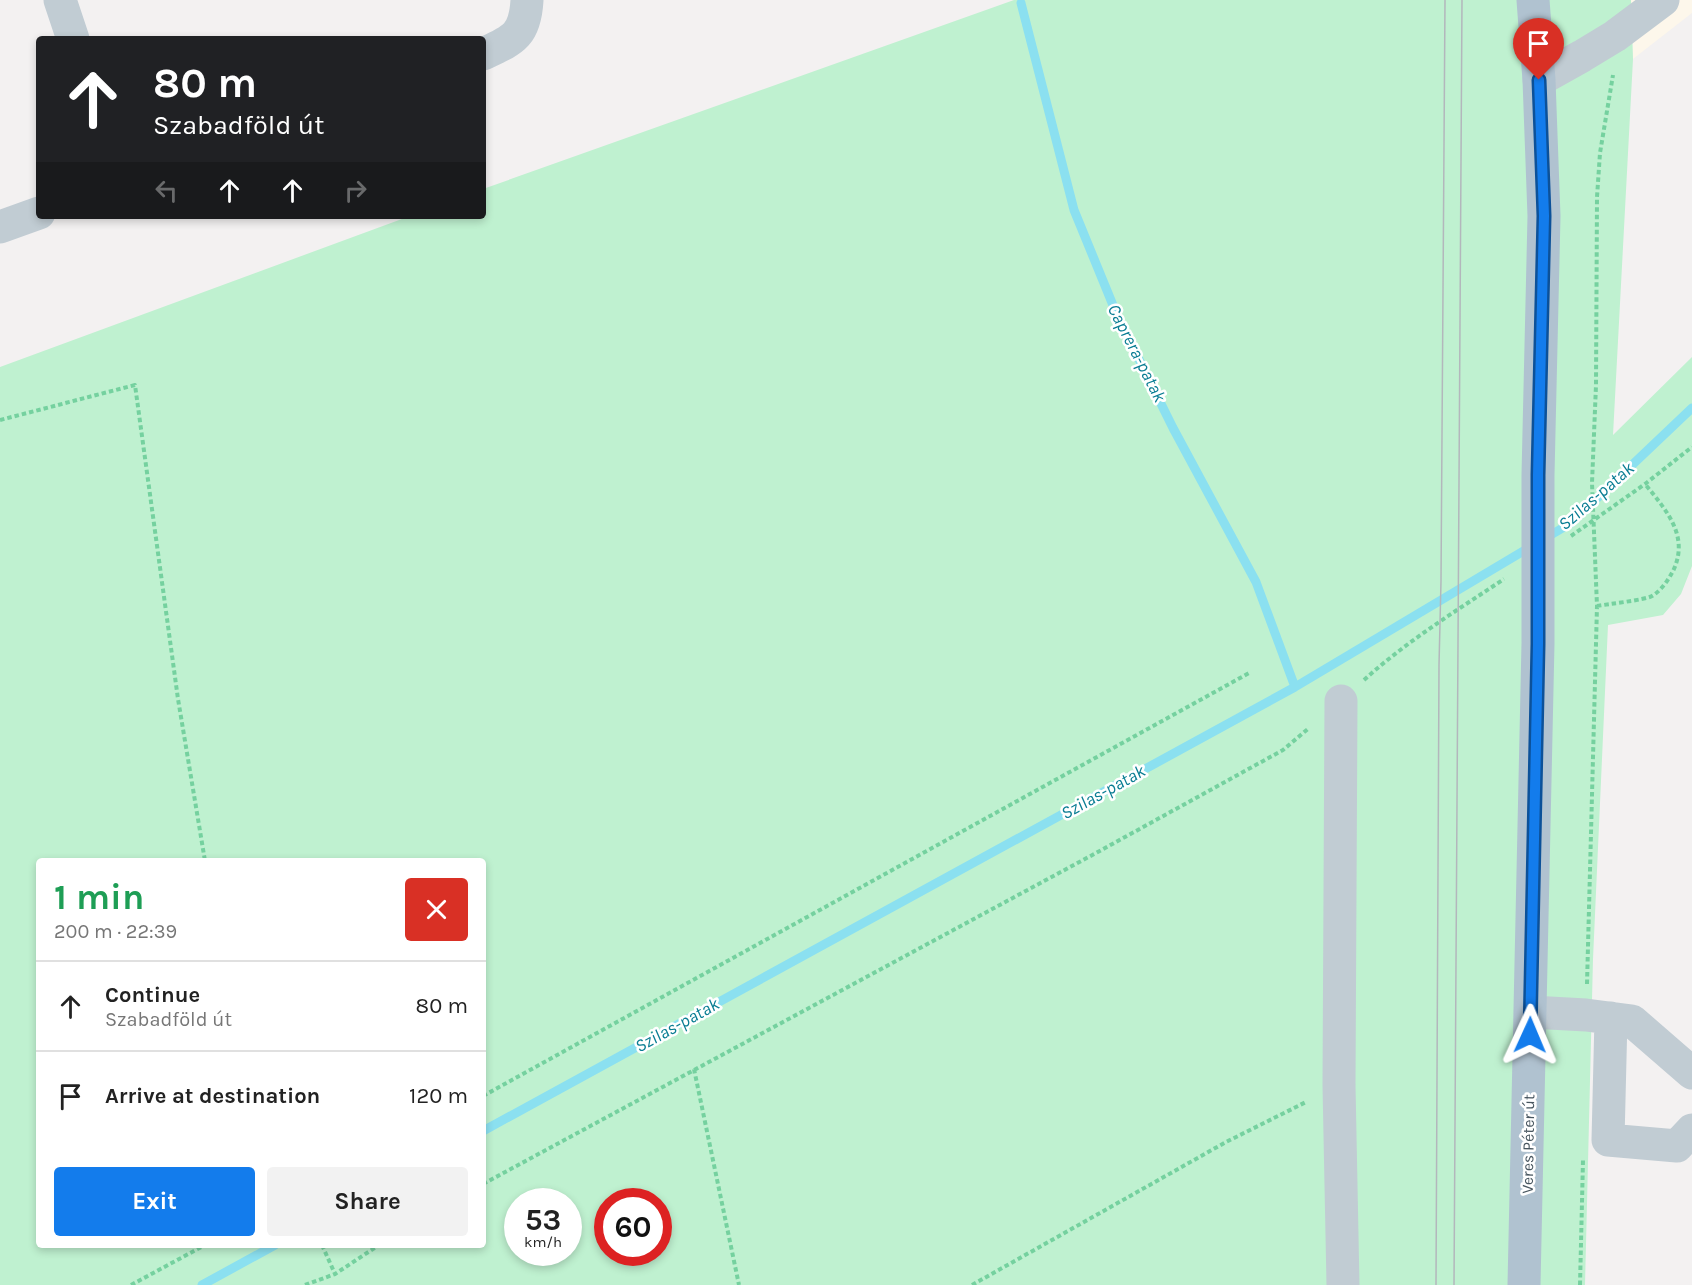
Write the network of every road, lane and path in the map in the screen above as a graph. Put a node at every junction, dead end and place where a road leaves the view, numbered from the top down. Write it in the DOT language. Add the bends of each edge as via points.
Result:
graph roads {
  1 [pos="60,0"];
  2 [pos="527,0"];
  3 [pos="1533,0"];
  4 [pos="1663,0"];
  5 [pos="73,36"];
  6 [pos="1615,36"];
  7 [pos="486,53"];
  8 [pos="1539,80"];
  9 [pos="36,214"];
  10 [pos="0,227"];
  11 [pos="0,420"];
  12 [pos="1692,447"];
  13 [pos="1597,606"];
  14 [pos="1427,629"];
  15 [pos="1249,674"];
  16 [pos="1341,700"];
  17 [pos="204,858"];
  18 [pos="1531,1012"];
  19 [pos="1599,1016"];
  20 [pos="694,1069"];
  21 [pos="1692,1073"];
  22 [pos="1339,1085"];
  23 [pos="486,1094"];
  24 [pos="1692,1130"];
  25 [pos="1583,1156"];
  26 [pos="486,1182"];
  27 [pos="199,1248"];
  28 [pos="323,1248"];
  29 [pos="374,1248"];
  30 [pos="335,1274"];
  31 [pos="131,1285"];
  32 [pos="305,1285"];
  33 [pos="739,1285"];
  34 [pos="972,1285"];
  35 [pos="1343,1285"];
  36 [pos="1524,1285"];
  37 [pos="1580,1285"];
  1 -- 5 [label="lane"];
  2 -- 7 [label="lane" via="519,33 510,42"];
  3 -- 8 [label="main road, Veres Péter út"];
  4 -- 6 [label="lane"];
  6 -- 8 [label="lane"];
  6 -- 13 [label="path" via="1597,197 1592,483"];
  8 -- 18 [label="main road, Veres Péter út" via="1544,216"];
  9 -- 10 [label="lane"];
  11 -- 17 [label="path" via="135,385 178,699"];
  12 -- 13 [label="path" via="1645,484 1675,526 1677,562 1667,582 1652,597"];
  13 -- 19 [label="path"];
  14 -- 16 [label="path"];
  15 -- 23 [label="path"];
  16 -- 20 [label="path" via="1283,750"];
  16 -- 22 [label="lane"];
  18 -- 19 [label="lane"];
  18 -- 36 [label="main road, Veres Péter út"];
  19 -- 21 [label="lane" via="1632,1021"];
  19 -- 24 [label="lane" via="1608,1140 1677,1146"];
  20 -- 26 [label="path"];
  20 -- 33 [label="path"];
  22 -- 34 [label="path" via="1226,1142"];
  22 -- 35 [label="lane"];
  25 -- 37 [label="path"];
  27 -- 31 [label="path"];
  28 -- 30 [label="path"];
  29 -- 30 [label="path"];
  30 -- 32 [label="path"];
}
